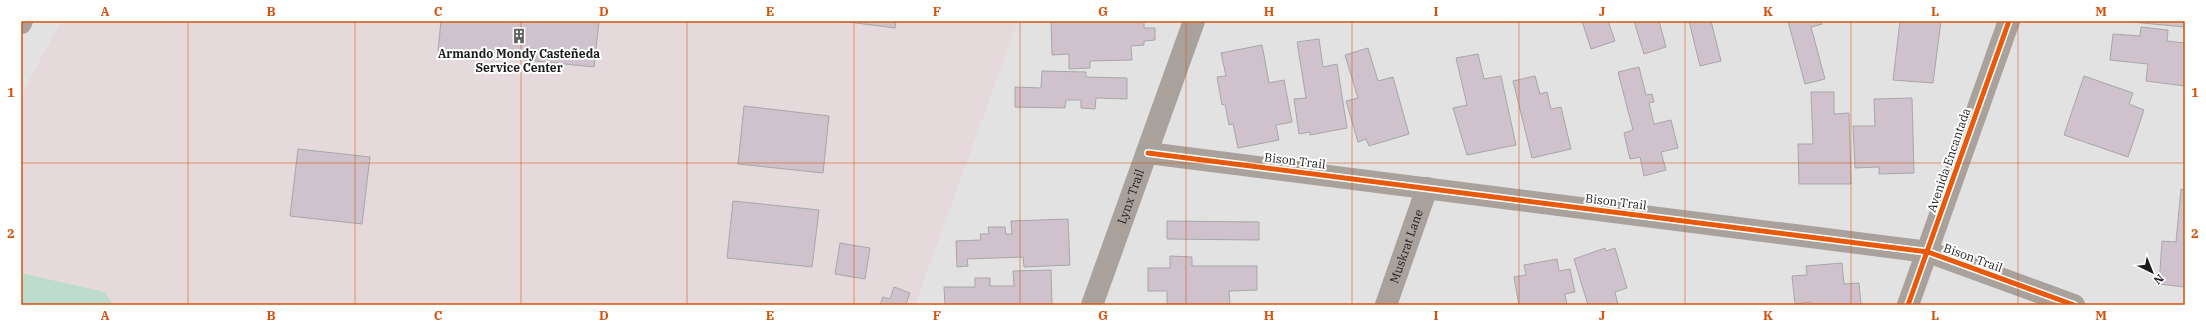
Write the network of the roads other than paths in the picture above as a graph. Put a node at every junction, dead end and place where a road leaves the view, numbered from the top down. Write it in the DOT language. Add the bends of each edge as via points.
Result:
graph roads {
  1 [pos="1194,21"];
  2 [pos="2009,21"];
  3 [pos="1148,153"];
  4 [pos="1427,188"];
  5 [pos="1928,252"];
  6 [pos="1092,305"];
  7 [pos="1386,305"];
  8 [pos="1908,305"];
  9 [pos="2074,305"];
  1 -- 3 [label="street, Lynx Trail"];
  2 -- 5 [label="street, Avenida Encantada"];
  3 -- 4 [label="street, Bison Trail"];
  3 -- 6 [label="street, Lynx Trail"];
  4 -- 5 [label="street, Bison Trail"];
  4 -- 7 [label="street, Muskrat Lane"];
  5 -- 8 [label="street, Avenida Encantada"];
  5 -- 9 [label="street, Bison Trail"];
}
